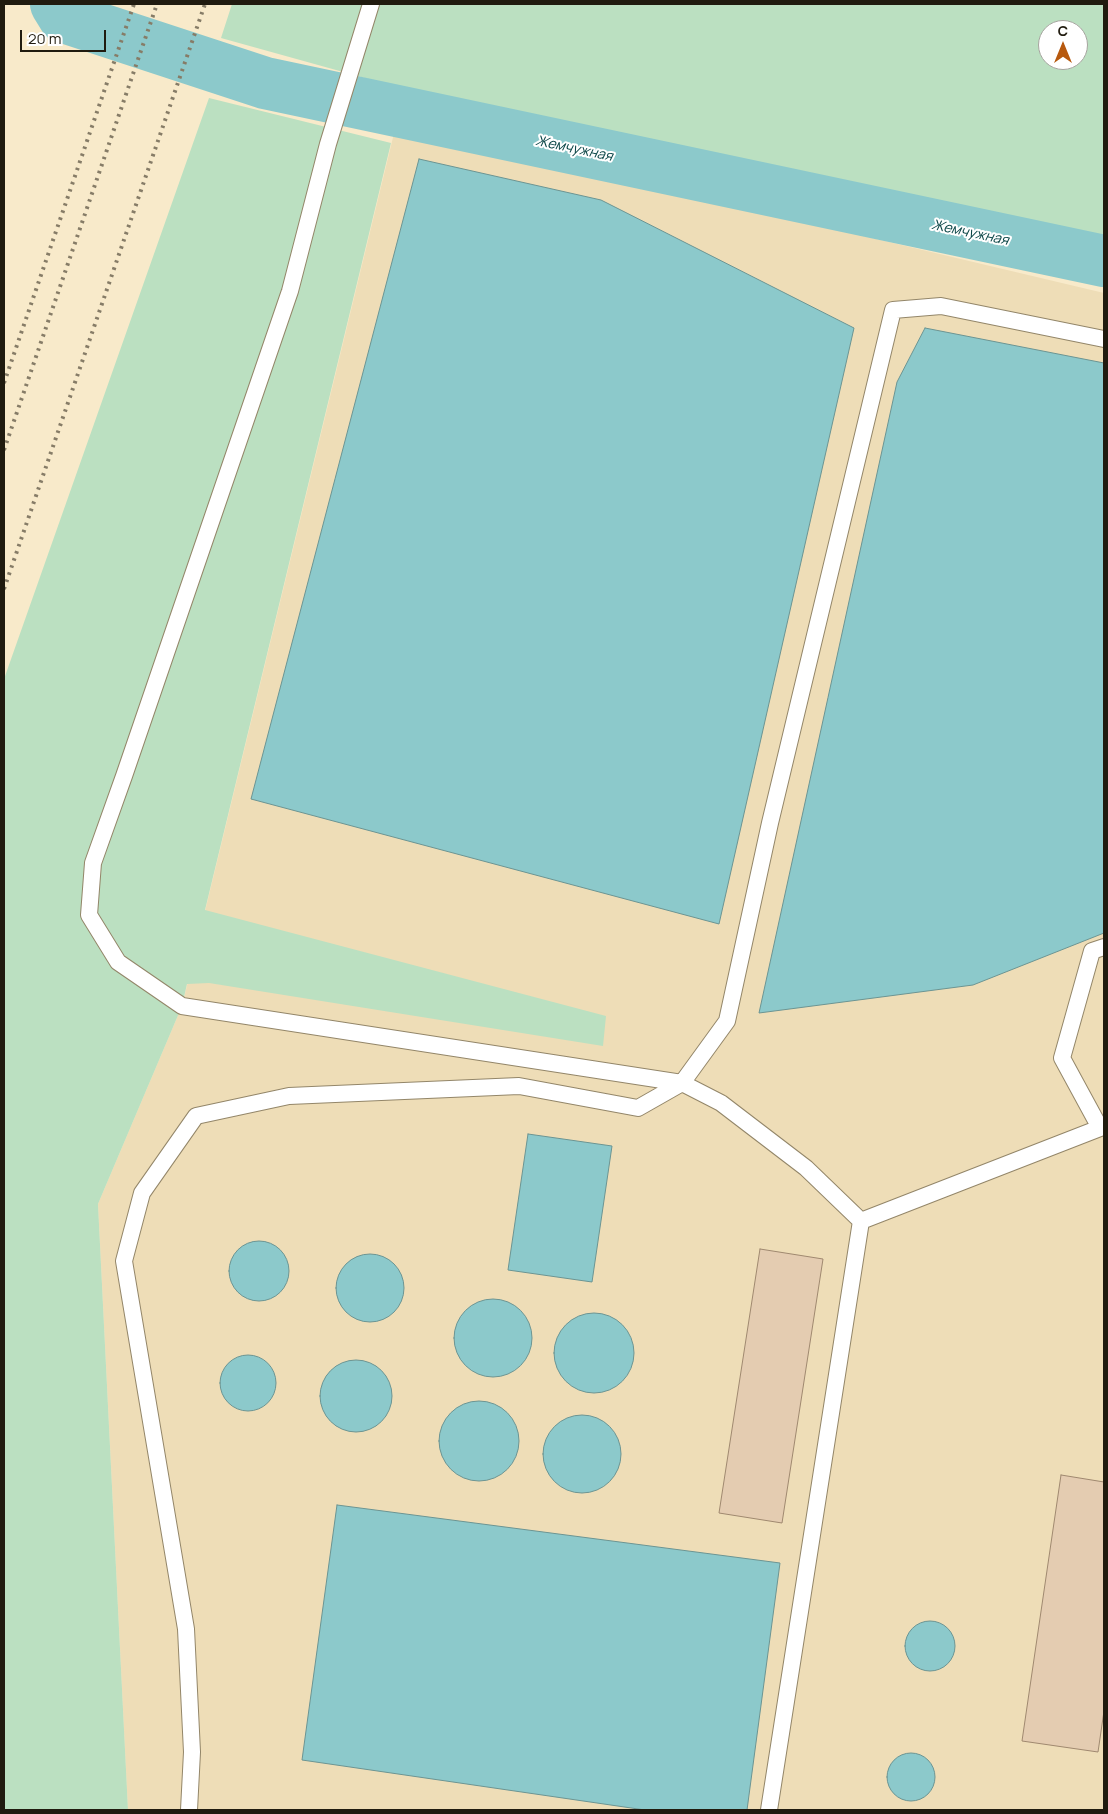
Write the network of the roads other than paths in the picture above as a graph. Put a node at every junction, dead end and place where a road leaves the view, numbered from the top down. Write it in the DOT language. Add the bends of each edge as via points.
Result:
graph roads {
  1 [pos="371,4"];
  2 [pos="1104,339"];
  3 [pos="1104,946"];
  4 [pos="682,1083"];
  5 [pos="1102,1128"];
  6 [pos="861,1221"];
  7 [pos="188,1810"];
  8 [pos="769,1810"];
  1 -- 4 [label="lane" via="328,144 290,291 93,863 89,915 118,962 182,1006"];
  2 -- 4 [label="lane" via="941,306 893,310 727,1021"];
  3 -- 5 [label="lane" via="1092,952 1062,1058"];
  4 -- 6 [label="lane" via="721,1103 806,1168"];
  4 -- 7 [label="lane" via="638,1108 519,1086 289,1096 196,1116 142,1193 124,1261 186,1629 192,1752"];
  5 -- 6 [label="lane"];
  6 -- 8 [label="lane"];
}
